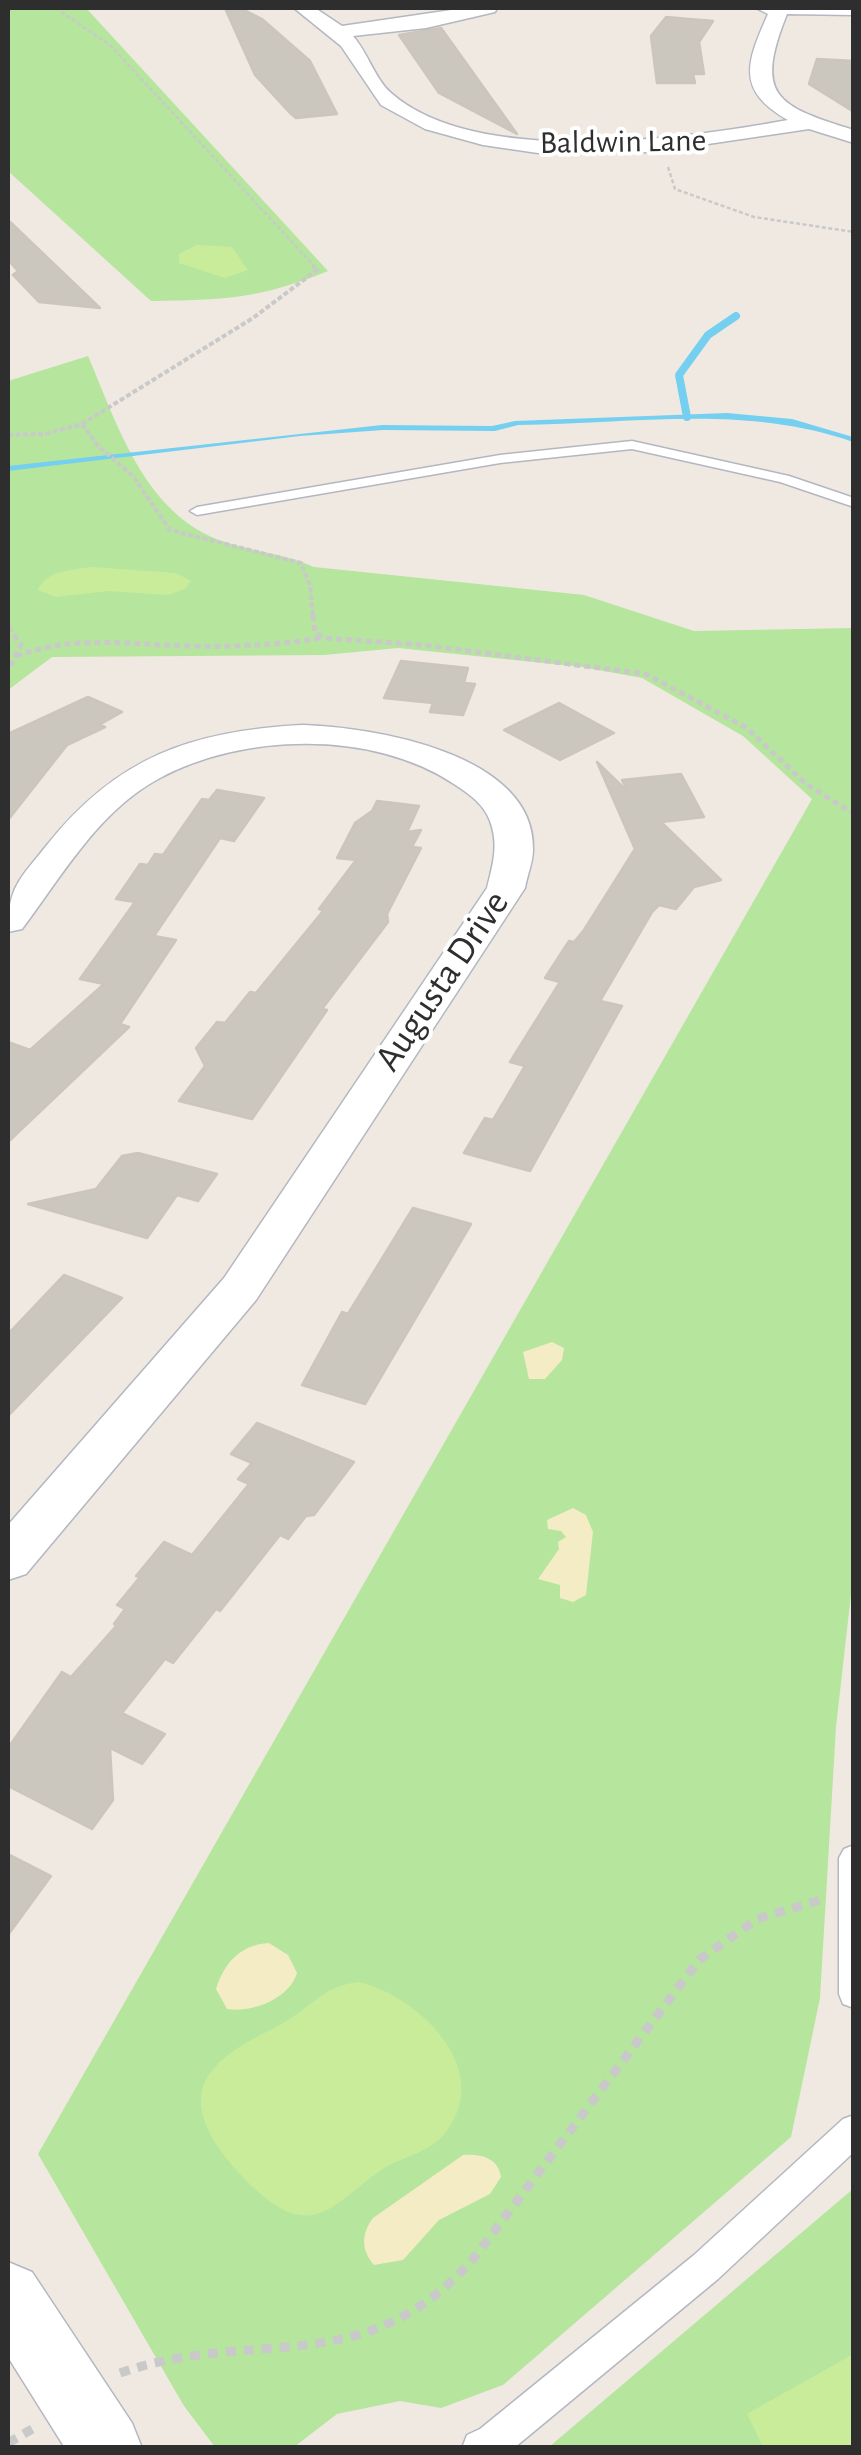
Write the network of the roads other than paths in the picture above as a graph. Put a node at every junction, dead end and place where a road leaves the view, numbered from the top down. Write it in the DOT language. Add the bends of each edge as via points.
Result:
graph roads {
  1 [pos="303,8"];
  2 [pos="488,8"];
  3 [pos="764,8"];
  4 [pos="779,8"];
  5 [pos="854,9"];
  6 [pos="338,32"];
  7 [pos="813,122"];
  8 [pos="854,137"];
  9 [pos="854,503"];
  10 [pos="198,511"];
  11 [pos="8,921"];
  12 [pos="8,1560"];
  13 [pos="854,1858"];
  14 [pos="851,1895"];
  15 [pos="854,1994"];
  16 [pos="854,2130"];
  17 [pos="8,2296"];
  18 [pos="92,2425"];
  19 [pos="480,2448"];
  1 -- 6 [label="street, Baldwin Lane"];
  2 -- 6 [label="street"];
  3 -- 4 [label="street"];
  4 -- 5 [label="street"];
  4 -- 7 [label="street" via="760,82 780,105"];
  6 -- 7 [label="street, Baldwin Lane" via="383,97 434,123 547,146 656,148"];
  7 -- 8 [label="street"];
  9 -- 10 [label="lane" via="784,479 632,445 500,459"];
  11 -- 12 [label="street, Augusta Drive" via="124,784 174,758 235,741 305,735 398,747 483,788 514,825 506,888 240,1289"];
  13 -- 14 [label="lane"];
  14 -- 15 [label="lane"];
  16 -- 19 [label="lane" via="706,2267"];
  17 -- 18 [label="street"];
}
